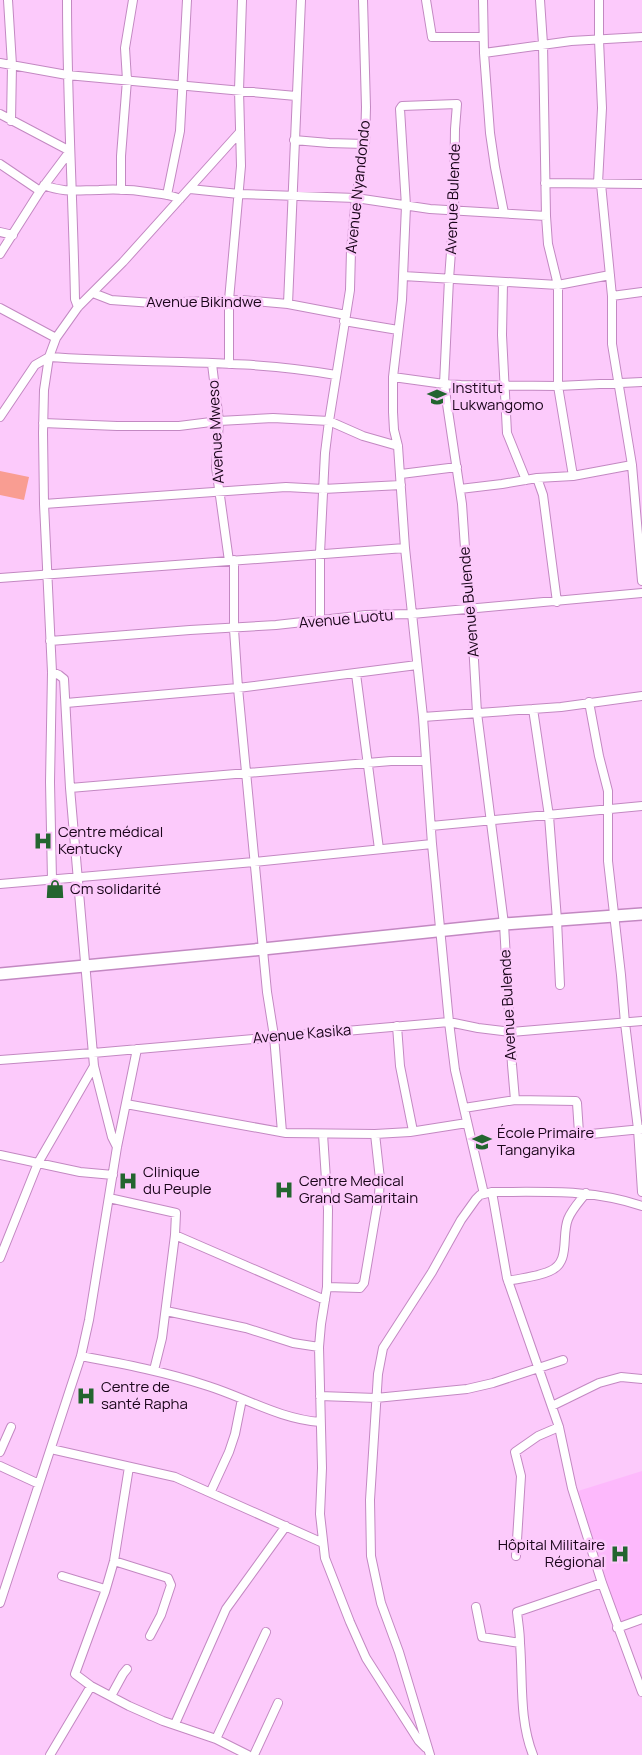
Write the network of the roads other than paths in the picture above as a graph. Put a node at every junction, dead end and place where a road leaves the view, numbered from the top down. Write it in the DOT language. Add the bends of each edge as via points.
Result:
graph roads {
  1 [pos="8,0"];
  2 [pos="67,0"];
  3 [pos="133,0"];
  4 [pos="187,0"];
  5 [pos="242,0"];
  6 [pos="301,0"];
  7 [pos="363,0"];
  8 [pos="426,0"];
  9 [pos="483,0"];
  10 [pos="540,0"];
  11 [pos="599,0"];
  12 [pos="482,37"];
  13 [pos="642,37"];
  14 [pos="599,40"];
  15 [pos="543,44"];
  16 [pos="484,53"];
  17 [pos="0,63"];
  18 [pos="12,65"];
  19 [pos="67,75"];
  20 [pos="127,80"];
  21 [pos="182,85"];
  22 [pos="239,90"];
  23 [pos="296,96"];
  24 [pos="0,114"];
  25 [pos="11,121"];
  26 [pos="240,132"];
  27 [pos="294,140"];
  28 [pos="365,144"];
  29 [pos="70,151"];
  30 [pos="0,164"];
  31 [pos="545,183"];
  32 [pos="600,183"];
  33 [pos="642,184"];
  34 [pos="42,188"];
  35 [pos="190,189"];
  36 [pos="121,190"];
  37 [pos="72,192"];
  38 [pos="166,194"];
  39 [pos="238,194"];
  40 [pos="292,195"];
  41 [pos="356,198"];
  42 [pos="180,199"];
  43 [pos="406,206"];
  44 [pos="454,211"];
  45 [pos="504,212"];
  46 [pos="546,216"];
  47 [pos="0,232"];
  48 [pos="13,235"];
  49 [pos="0,254"];
  50 [pos="610,275"];
  51 [pos="402,276"];
  52 [pos="449,278"];
  53 [pos="503,283"];
  54 [pos="558,285"];
  55 [pos="642,292"];
  56 [pos="93,293"];
  57 [pos="612,296"];
  58 [pos="229,300"];
  59 [pos="288,304"];
  60 [pos="78,307"];
  61 [pos="0,308"];
  62 [pos="345,318"];
  63 [pos="398,330"];
  64 [pos="56,338"];
  65 [pos="49,358"];
  66 [pos="212,364"];
  67 [pos="229,364"];
  68 [pos="336,375"];
  69 [pos="394,377"];
  70 [pos="642,382"];
  71 [pos="444,384"];
  72 [pos="619,384"];
  73 [pos="503,386"];
  74 [pos="558,386"];
  75 [pos="0,417"];
  76 [pos="219,421"];
  77 [pos="328,421"];
  78 [pos="43,422"];
  79 [pos="398,446"];
  80 [pos="632,465"];
  81 [pos="457,467"];
  82 [pos="401,474"];
  83 [pos="573,476"];
  84 [pos="537,478"];
  85 [pos="526,480"];
  86 [pos="401,485"];
  87 [pos="323,489"];
  88 [pos="460,489"];
  89 [pos="220,491"];
  90 [pos="44,504"];
  91 [pos="640,521"];
  92 [pos="405,548"];
  93 [pos="320,554"];
  94 [pos="232,560"];
  95 [pos="47,576"];
  96 [pos="0,578"];
  97 [pos="642,581"];
  98 [pos="642,593"];
  99 [pos="557,602"];
  100 [pos="471,608"];
  101 [pos="412,614"];
  102 [pos="320,620"];
  103 [pos="234,628"];
  104 [pos="50,641"];
  105 [pos="417,665"];
  106 [pos="52,672"];
  107 [pos="356,674"];
  108 [pos="238,688"];
  109 [pos="642,696"];
  110 [pos="589,702"];
  111 [pos="66,703"];
  112 [pos="533,709"];
  113 [pos="477,713"];
  114 [pos="423,717"];
  115 [pos="425,761"];
  116 [pos="367,763"];
  117 [pos="246,773"];
  118 [pos="70,788"];
  119 [pos="642,806"];
  120 [pos="609,810"];
  121 [pos="549,816"];
  122 [pos="490,822"];
  123 [pos="431,826"];
  124 [pos="432,844"];
  125 [pos="379,849"];
  126 [pos="254,862"];
  127 [pos="78,878"];
  128 [pos="52,880"];
  129 [pos="0,884"];
  130 [pos="642,914"];
  131 [pos="614,916"];
  132 [pos="557,920"];
  133 [pos="504,924"];
  134 [pos="441,930"];
  135 [pos="264,949"];
  136 [pos="85,965"];
  137 [pos="0,974"];
  138 [pos="560,985"];
  139 [pos="642,1021"];
  140 [pos="449,1022"];
  141 [pos="625,1023"];
  142 [pos="397,1026"];
  143 [pos="511,1032"];
  144 [pos="274,1036"];
  145 [pos="137,1049"];
  146 [pos="93,1054"];
  147 [pos="0,1060"];
  148 [pos="94,1066"];
  149 [pos="515,1100"];
  150 [pos="126,1104"];
  151 [pos="464,1108"];
  152 [pos="467,1123"];
  153 [pos="640,1129"];
  154 [pos="412,1131"];
  155 [pos="282,1132"];
  156 [pos="323,1134"];
  157 [pos="375,1134"];
  158 [pos="117,1148"];
  159 [pos="0,1155"];
  160 [pos="38,1163"];
  161 [pos="113,1175"];
  162 [pos="642,1192"];
  163 [pos="488,1193"];
  164 [pos="586,1193"];
  165 [pos="109,1198"];
  166 [pos="642,1206"];
  167 [pos="175,1235"];
  168 [pos="0,1258"];
  169 [pos="508,1281"];
  170 [pos="327,1287"];
  171 [pos="325,1300"];
  172 [pos="166,1311"];
  173 [pos="319,1347"];
  174 [pos="81,1356"];
  175 [pos="563,1360"];
  176 [pos="537,1368"];
  177 [pos="154,1370"];
  178 [pos="642,1379"];
  179 [pos="320,1396"];
  180 [pos="376,1398"];
  181 [pos="242,1399"];
  182 [pos="552,1406"];
  183 [pos="320,1422"];
  184 [pos="559,1427"];
  185 [pos="11,1428"];
  186 [pos="51,1449"];
  187 [pos="0,1452"];
  188 [pos="0,1466"];
  189 [pos="129,1467"];
  190 [pos="39,1484"];
  191 [pos="211,1491"];
  192 [pos="286,1526"];
  193 [pos="323,1543"];
  194 [pos="516,1556"];
  195 [pos="114,1560"];
  196 [pos="62,1576"];
  197 [pos="602,1583"];
  198 [pos="106,1589"];
  199 [pos="0,1601"];
  200 [pos="476,1607"];
  201 [pos="642,1620"];
  202 [pos="617,1628"];
  203 [pos="266,1632"];
  204 [pos="150,1636"];
  205 [pos="520,1643"];
  206 [pos="127,1669"];
  207 [pos="91,1686"];
  208 [pos="642,1692"];
  209 [pos="111,1696"];
  210 [pos="278,1703"];
  211 [pos="175,1724"];
  212 [pos="216,1738"];
  213 [pos="429,1752"];
  214 [pos="50,1755"];
  215 [pos="248,1755"];
  216 [pos="254,1755"];
  217 [pos="533,1755"];
  1 -- 18 [label="street"];
  2 -- 19 [label="street"];
  3 -- 20 [label="street" via="125,48"];
  4 -- 21 [label="street"];
  5 -- 22 [label="street"];
  6 -- 23 [label="street"];
  7 -- 28 [label="street, Avenue Nyandondo"];
  8 -- 12 [label="street" via="432,37"];
  9 -- 12 [label="street"];
  10 -- 15 [label="street"];
  11 -- 14 [label="street"];
  12 -- 16 [label="street"];
  13 -- 14 [label="street"];
  14 -- 15 [label="street"];
  14 -- 32 [label="street" via="602,108"];
  15 -- 16 [label="street"];
  15 -- 31 [label="street"];
  16 -- 45 [label="street" via="490,133"];
  17 -- 18 [label="street"];
  18 -- 19 [label="street"];
  18 -- 25 [label="street"];
  19 -- 20 [label="street"];
  19 -- 29 [label="street"];
  20 -- 21 [label="street"];
  20 -- 36 [label="street"];
  21 -- 22 [label="street"];
  21 -- 38 [label="street" via="180,131"];
  22 -- 23 [label="street"];
  22 -- 26 [label="street"];
  23 -- 27 [label="street"];
  24 -- 25 [label="street"];
  25 -- 29 [label="street"];
  26 -- 35 [label="street"];
  26 -- 39 [label="street"];
  27 -- 28 [label="street"];
  27 -- 40 [label="street"];
  28 -- 41 [label="street, Avenue Nyandondo"];
  29 -- 34 [label="street"];
  29 -- 37 [label="street"];
  30 -- 34 [label="street"];
  31 -- 32 [label="street"];
  31 -- 46 [label="street"];
  32 -- 33 [label="street"];
  32 -- 50 [label="street"];
  34 -- 37 [label="street"];
  34 -- 48 [label="street"];
  35 -- 39 [label="street"];
  35 -- 42 [label="street"];
  36 -- 37 [label="street"];
  36 -- 38 [label="street"];
  37 -- 60 [label="street" via="75,299"];
  38 -- 42 [label="street"];
  39 -- 40 [label="street"];
  39 -- 58 [label="street"];
  40 -- 41 [label="street"];
  40 -- 59 [label="street"];
  41 -- 43 [label="street"];
  41 -- 62 [label="street, Avenue Nyandondo"];
  42 -- 56 [label="street"];
  43 -- 44 [label="street"];
  43 -- 44 [label="street, Avenue Bulende" via="401,107 457,104"];
  43 -- 51 [label="street"];
  44 -- 45 [label="street"];
  44 -- 52 [label="street, Avenue Bulende"];
  45 -- 46 [label="street"];
  46 -- 54 [label="street" via="548,244"];
  47 -- 48 [label="street"];
  48 -- 49 [label="street"];
  50 -- 54 [label="street"];
  50 -- 57 [label="street"];
  51 -- 52 [label="street"];
  51 -- 63 [label="street"];
  52 -- 53 [label="street"];
  52 -- 71 [label="street, Avenue Bulende"];
  53 -- 54 [label="street"];
  53 -- 73 [label="street"];
  54 -- 74 [label="street"];
  55 -- 57 [label="street"];
  56 -- 58 [label="street, Avenue Bikindwe" via="111,300 153,303"];
  56 -- 60 [label="street"];
  57 -- 72 [label="street" via="612,344"];
  58 -- 59 [label="street, Avenue Bikindwe"];
  58 -- 67 [label="street"];
  59 -- 62 [label="street, Avenue Bikindwe"];
  60 -- 64 [label="street"];
  61 -- 64 [label="street"];
  62 -- 63 [label="street, Avenue Bikindwe"];
  62 -- 68 [label="street, Avenue Nyandondo"];
  63 -- 69 [label="street"];
  64 -- 65 [label="street"];
  65 -- 66 [label="street"];
  65 -- 75 [label="street" via="35,365"];
  65 -- 78 [label="street"];
  66 -- 67 [label="street"];
  66 -- 76 [label="street, Avenue Mweso"];
  67 -- 68 [label="street" via="304,369"];
  68 -- 77 [label="street, Avenue Nyandondo"];
  69 -- 71 [label="street"];
  69 -- 79 [label="street" via="394,430"];
  70 -- 72 [label="street"];
  71 -- 73 [label="street"];
  71 -- 81 [label="street, Avenue Bulende"];
  72 -- 74 [label="street"];
  72 -- 80 [label="street"];
  73 -- 74 [label="street"];
  73 -- 85 [label="street" via="507,433"];
  74 -- 83 [label="street"];
  76 -- 77 [label="street" via="273,418"];
  76 -- 78 [label="street" via="179,426"];
  76 -- 89 [label="street, Avenue Mweso" via="216,467"];
  77 -- 79 [label="street"];
  77 -- 87 [label="street, Avenue Nyandondo"];
  78 -- 90 [label="street"];
  79 -- 82 [label="street"];
  80 -- 83 [label="street"];
  80 -- 91 [label="street"];
  81 -- 82 [label="street"];
  81 -- 88 [label="street, Avenue Bulende"];
  82 -- 86 [label="street"];
  83 -- 84 [label="street"];
  84 -- 85 [label="street"];
  84 -- 99 [label="street" via="543,495"];
  85 -- 88 [label="street"];
  86 -- 87 [label="street"];
  86 -- 92 [label="street"];
  87 -- 89 [label="street" via="286,487"];
  87 -- 93 [label="street, Avenue Nyandondo"];
  88 -- 100 [label="street, Avenue Bulende"];
  89 -- 90 [label="street"];
  89 -- 94 [label="street, Avenue Mweso"];
  90 -- 95 [label="street"];
  91 -- 97 [label="street"];
  92 -- 93 [label="street"];
  92 -- 101 [label="street"];
  93 -- 94 [label="street"];
  93 -- 102 [label="street, Avenue Nyandondo"];
  94 -- 95 [label="street"];
  94 -- 103 [label="street, Avenue Mweso"];
  95 -- 96 [label="street"];
  95 -- 104 [label="street"];
  98 -- 99 [label="street, Avenue Luotu"];
  99 -- 100 [label="street, Avenue Luotu"];
  100 -- 101 [label="street, Avenue Luotu"];
  100 -- 113 [label="street, Avenue Bulende"];
  101 -- 102 [label="street, Avenue Luotu"];
  101 -- 105 [label="street"];
  102 -- 103 [label="street, Avenue Luotu"];
  103 -- 104 [label="street, Avenue Luotu"];
  103 -- 108 [label="street, Avenue Mweso"];
  104 -- 106 [label="street"];
  105 -- 107 [label="street"];
  105 -- 114 [label="street"];
  106 -- 111 [label="street" via="64,679"];
  106 -- 128 [label="street"];
  107 -- 108 [label="street"];
  107 -- 116 [label="street"];
  108 -- 111 [label="street"];
  108 -- 117 [label="street, Avenue Mweso"];
  109 -- 110 [label="street"];
  110 -- 112 [label="street"];
  110 -- 120 [label="street"];
  111 -- 118 [label="street"];
  112 -- 113 [label="street"];
  112 -- 121 [label="street"];
  113 -- 114 [label="street"];
  113 -- 122 [label="street, Avenue Bulende"];
  114 -- 115 [label="street"];
  115 -- 116 [label="street"];
  115 -- 123 [label="street"];
  116 -- 117 [label="street"];
  116 -- 125 [label="street"];
  117 -- 118 [label="street"];
  117 -- 126 [label="street, Avenue Mweso"];
  118 -- 127 [label="street"];
  119 -- 120 [label="street"];
  120 -- 121 [label="street"];
  120 -- 131 [label="street" via="607,846"];
  121 -- 122 [label="street"];
  121 -- 132 [label="street"];
  122 -- 123 [label="street"];
  122 -- 133 [label="street, Avenue Bulende"];
  123 -- 124 [label="street"];
  124 -- 125 [label="street"];
  124 -- 134 [label="street"];
  125 -- 126 [label="street"];
  126 -- 127 [label="street"];
  126 -- 135 [label="street, Avenue Mweso"];
  127 -- 128 [label="street"];
  127 -- 136 [label="street"];
  128 -- 129 [label="street"];
  130 -- 131 [label="street"];
  131 -- 132 [label="street"];
  131 -- 141 [label="street"];
  132 -- 133 [label="street"];
  132 -- 138 [label="street"];
  133 -- 134 [label="street"];
  133 -- 143 [label="street, Avenue Bulende"];
  134 -- 135 [label="street"];
  134 -- 140 [label="street"];
  135 -- 136 [label="street"];
  135 -- 144 [label="street, Avenue Mweso"];
  136 -- 137 [label="street"];
  136 -- 146 [label="street"];
  139 -- 141 [label="street, Avenue Kasika"];
  140 -- 142 [label="street, Avenue Kasika"];
  140 -- 143 [label="street, Avenue Kasika"];
  140 -- 151 [label="street" via="454,1070"];
  141 -- 143 [label="street, Avenue Kasika"];
  141 -- 153 [label="street"];
  142 -- 144 [label="street, Avenue Kasika"];
  142 -- 154 [label="street" via="400,1066"];
  143 -- 149 [label="street, Avenue Bulende"];
  144 -- 145 [label="street, Avenue Kasika"];
  144 -- 155 [label="street, Avenue Mweso"];
  145 -- 146 [label="street, Avenue Kasika"];
  145 -- 150 [label="street"];
  146 -- 147 [label="street, Avenue Kasika"];
  146 -- 148 [label="street"];
  148 -- 158 [label="street"];
  148 -- 160 [label="street"];
  149 -- 151 [label="street"];
  149 -- 153 [label="street" via="577,1102 581,1135"];
  150 -- 155 [label="street"];
  150 -- 158 [label="street"];
  151 -- 152 [label="street"];
  152 -- 154 [label="street"];
  152 -- 163 [label="street"];
  153 -- 162 [label="street"];
  154 -- 157 [label="street"];
  155 -- 156 [label="street"];
  156 -- 157 [label="street"];
  156 -- 170 [label="street" via="327,1191"];
  157 -- 170 [label="street" via="379,1195 364,1283 360,1288"];
  158 -- 161 [label="street"];
  159 -- 160 [label="street"];
  160 -- 161 [label="street"];
  160 -- 168 [label="street"];
  161 -- 165 [label="street"];
  163 -- 164 [label="street"];
  163 -- 169 [label="street"];
  163 -- 180 [label="street" via="480,1195 471,1206 383,1348"];
  164 -- 166 [label="street"];
  164 -- 169 [label="street" via="569,1216 563,1258 559,1264 550,1271"];
  165 -- 167 [label="street" via="174,1212"];
  165 -- 174 [label="street"];
  167 -- 171 [label="street"];
  167 -- 172 [label="street"];
  169 -- 176 [label="street"];
  170 -- 171 [label="street"];
  171 -- 173 [label="street"];
  172 -- 173 [label="street"];
  172 -- 177 [label="street"];
  173 -- 179 [label="street"];
  174 -- 177 [label="street"];
  174 -- 186 [label="street"];
  175 -- 176 [label="street"];
  176 -- 180 [label="street" via="467,1389"];
  176 -- 182 [label="street"];
  177 -- 181 [label="street"];
  178 -- 182 [label="street" via="621,1378 599,1383"];
  179 -- 180 [label="street"];
  179 -- 183 [label="street"];
  180 -- 213 [label="street" via="369,1510 371,1556 381,1603"];
  181 -- 183 [label="street" via="285,1416"];
  181 -- 191 [label="street" via="235,1434"];
  182 -- 184 [label="street"];
  183 -- 193 [label="street"];
  184 -- 194 [label="street" via="538,1436 515,1452 521,1476"];
  184 -- 197 [label="street" via="572,1488"];
  185 -- 187 [label="street"];
  186 -- 189 [label="street"];
  186 -- 190 [label="street"];
  188 -- 190 [label="street"];
  189 -- 191 [label="street" via="175,1477"];
  189 -- 195 [label="street"];
  190 -- 199 [label="street"];
  191 -- 192 [label="street"];
  192 -- 193 [label="street"];
  192 -- 211 [label="street" via="226,1609"];
  193 -- 213 [label="street" via="332,1578 366,1658"];
  195 -- 198 [label="street"];
  195 -- 204 [label="street" via="170,1580 161,1615"];
  196 -- 198 [label="street"];
  197 -- 202 [label="street"];
  197 -- 205 [label="street" via="517,1612"];
  198 -- 207 [label="street" via="75,1672"];
  200 -- 205 [label="street" via="482,1637"];
  201 -- 202 [label="street"];
  202 -- 208 [label="street"];
  203 -- 212 [label="street"];
  205 -- 217 [label="street" via="524,1719"];
  206 -- 209 [label="street"];
  207 -- 209 [label="street"];
  207 -- 214 [label="street"];
  209 -- 211 [label="street"];
  210 -- 216 [label="street"];
  211 -- 212 [label="street"];
  212 -- 215 [label="street"];
}
